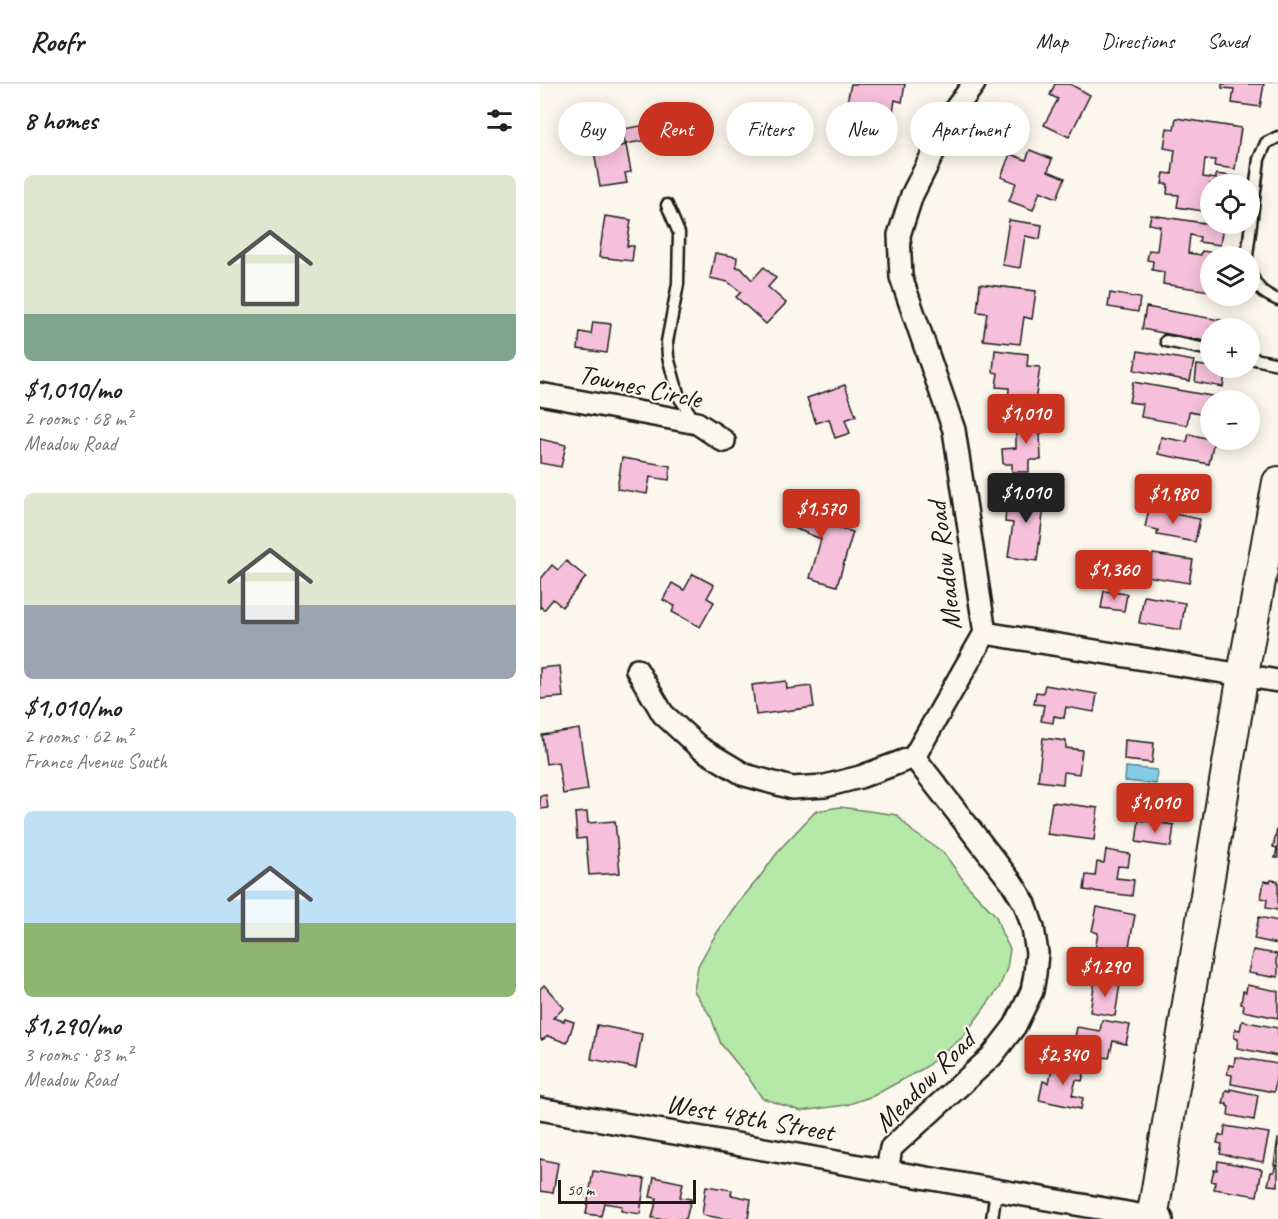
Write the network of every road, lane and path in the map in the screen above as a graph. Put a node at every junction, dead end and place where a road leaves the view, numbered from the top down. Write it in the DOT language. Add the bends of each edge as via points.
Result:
graph roads {
  1 [pos="974,84"];
  2 [pos="1278,137"];
  3 [pos="667,205"];
  4 [pos="1248,246"];
  5 [pos="1260,289"];
  6 [pos="1278,300"];
  7 [pos="1166,340"];
  8 [pos="1200,348"];
  9 [pos="1260,360"];
  10 [pos="1278,364"];
  11 [pos="540,394"];
  12 [pos="696,423"];
  13 [pos="724,441"];
  14 [pos="1278,482"];
  15 [pos="985,633"];
  16 [pos="637,670"];
  17 [pos="1244,674"];
  18 [pos="1278,681"];
  19 [pos="914,757"];
  20 [pos="540,1108"];
  21 [pos="887,1171"];
  22 [pos="996,1190"];
  23 [pos="1155,1218"];
  24 [pos="992,1219"];
  1 -- 15 [label="street, Meadow Road" via="956,108 912,195 899,235 901,277 954,430"];
  2 -- 4 [label="lane" via="1266,143 1259,159"];
  3 -- 12 [label="lane" via="678,232 678,284 667,342 668,357 679,397"];
  5 -- 6 [label="lane"];
  7 -- 8 [label="lane"];
  9 -- 10 [label="lane"];
  11 -- 12 [label="street, Townes Circle"];
  12 -- 13 [label="street, Townes Circle"];
  14 -- 17 [label="main road"];
  15 -- 17 [label="street"];
  15 -- 19 [label="street, Meadow Road"];
  16 -- 19 [label="street" via="663,714 700,748 745,775 792,788 825,786"];
  17 -- 18 [label="street"];
  17 -- 23 [label="main road"];
  19 -- 21 [label="street, Meadow Road" via="1026,904 1037,953 1032,991 1015,1026 991,1057 891,1148"];
  20 -- 21 [label="street, West 48th Street"];
  21 -- 22 [label="street, West 48th Street"];
  22 -- 23 [label="street, West 48th Street"];
  22 -- 24 [label="lane"];
}
